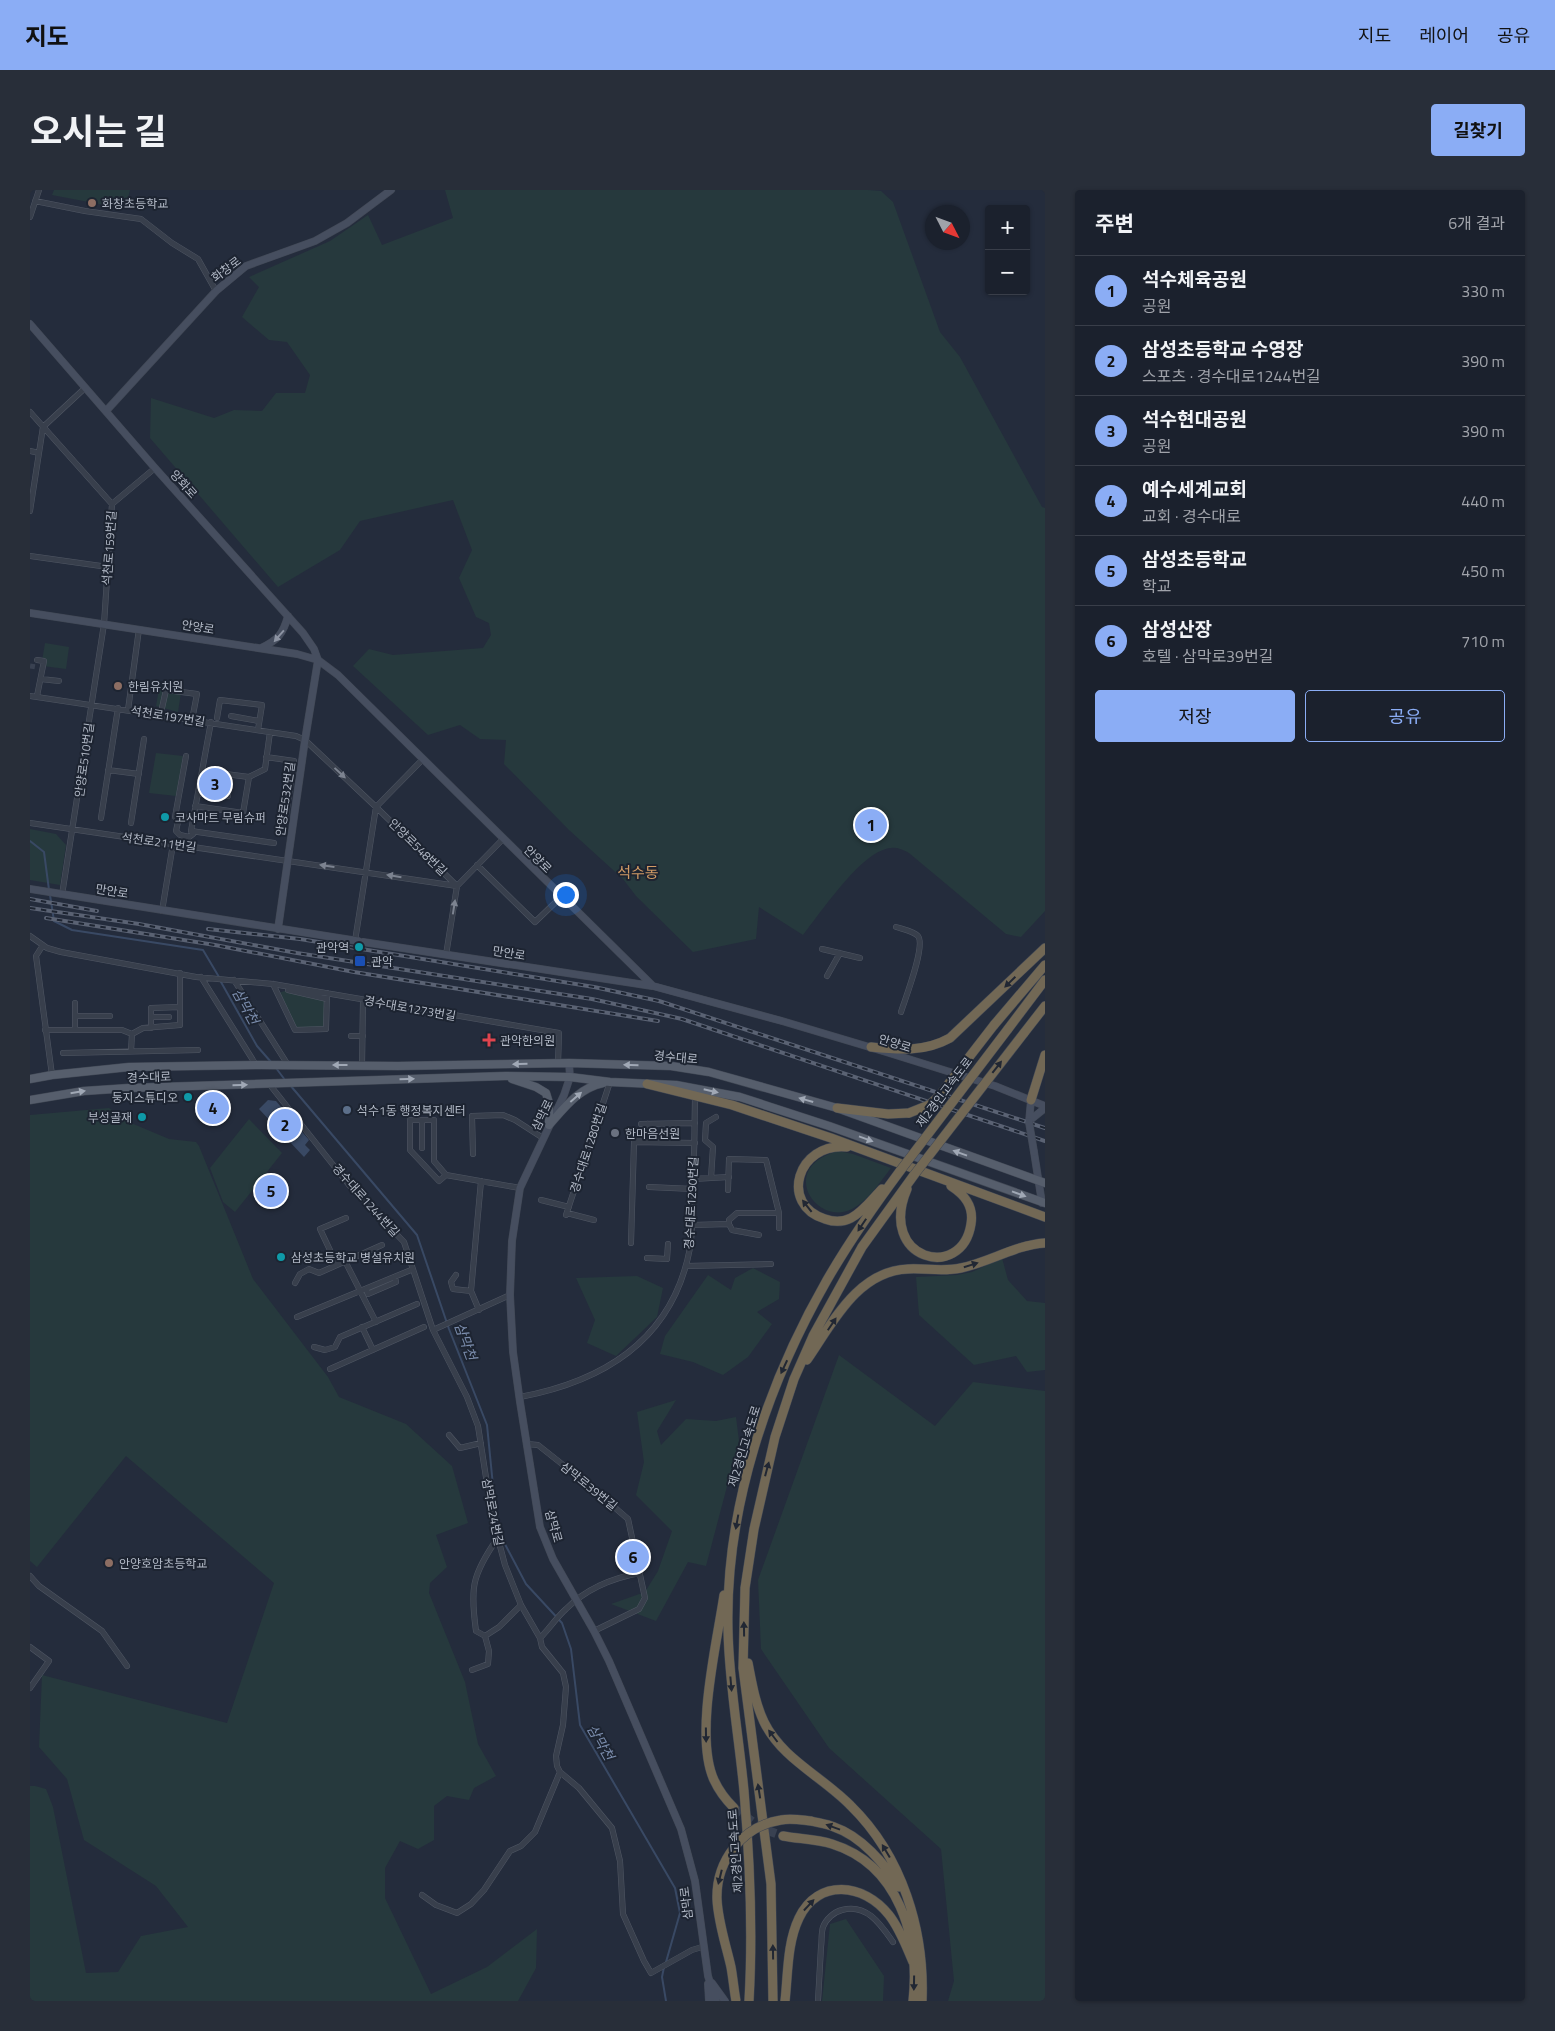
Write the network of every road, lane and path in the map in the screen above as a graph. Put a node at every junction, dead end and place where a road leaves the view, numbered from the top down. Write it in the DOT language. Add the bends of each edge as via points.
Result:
graph roads {
  1 [pos="39,190"];
  2 [pos="391,190"];
  3 [pos="35,201"];
  4 [pos="30,217"];
  5 [pos="216,291"];
  6 [pos="30,324"];
  7 [pos="85,388"];
  8 [pos="106,411"];
  9 [pos="30,412"];
  10 [pos="43,427"];
  11 [pos="30,452"];
  12 [pos="39,453"];
  13 [pos="155,468"];
  14 [pos="112,504"];
  15 [pos="30,511"];
  16 [pos="30,556"];
  17 [pos="108,567"];
  18 [pos="30,613"];
  19 [pos="288,616"];
  20 [pos="104,624"];
  21 [pos="140,629"];
  22 [pos="261,648"];
  23 [pos="37,660"];
  24 [pos="318,660"];
  25 [pos="40,679"];
  26 [pos="59,681"];
  27 [pos="30,696"];
  28 [pos="37,696"];
  29 [pos="92,705"];
  30 [pos="118,708"];
  31 [pos="162,708"];
  32 [pos="128,710"];
  33 [pos="231,716"];
  34 [pos="217,718"];
  35 [pos="192,720"];
  36 [pos="259,721"];
  37 [pos="211,722"];
  38 [pos="258,730"];
  39 [pos="270,732"];
  40 [pos="144,740"];
  41 [pos="304,740"];
  42 [pos="186,756"];
  43 [pos="266,757"];
  44 [pos="423,759"];
  45 [pos="108,770"];
  46 [pos="202,771"];
  47 [pos="140,774"];
  48 [pos="249,777"];
  49 [pos="198,793"];
  50 [pos="228,796"];
  51 [pos="196,806"];
  52 [pos="376,806"];
  53 [pos="286,815"];
  54 [pos="179,817"];
  55 [pos="101,818"];
  56 [pos="194,818"];
  57 [pos="30,823"];
  58 [pos="131,823"];
  59 [pos="73,830"];
  60 [pos="193,834"];
  61 [pos="503,839"];
  62 [pos="274,843"];
  63 [pos="173,844"];
  64 [pos="287,861"];
  65 [pos="477,865"];
  66 [pos="366,872"];
  67 [pos="457,886"];
  68 [pos="34,890"];
  69 [pos="60,895"];
  70 [pos="561,897"];
  71 [pos="162,911"];
  72 [pos="896,927"];
  73 [pos="278,929"];
  74 [pos="30,936"];
  75 [pos="359,941"];
  76 [pos="43,945"];
  77 [pos="1045,948"];
  78 [pos="822,949"];
  79 [pos="840,953"];
  80 [pos="446,955"];
  81 [pos="860,958"];
  82 [pos="1045,965"];
  83 [pos="180,974"];
  84 [pos="827,976"];
  85 [pos="203,977"];
  86 [pos="232,980"];
  87 [pos="1045,980"];
  88 [pos="272,984"];
  89 [pos="653,986"];
  90 [pos="288,990"];
  91 [pos="327,996"];
  92 [pos="363,1000"];
  93 [pos="75,1003"];
  94 [pos="1045,1006"];
  95 [pos="180,1007"];
  96 [pos="901,1012"];
  97 [pos="75,1016"];
  98 [pos="110,1016"];
  99 [pos="169,1016"];
  100 [pos="151,1017"];
  101 [pos="151,1028"];
  102 [pos="45,1030"];
  103 [pos="75,1030"];
  104 [pos="132,1034"];
  105 [pos="351,1036"];
  106 [pos="363,1036"];
  107 [pos="871,1048"];
  108 [pos="198,1050"];
  109 [pos="131,1051"];
  110 [pos="63,1053"];
  111 [pos="1045,1055"];
  112 [pos="569,1063"];
  113 [pos="558,1064"];
  114 [pos="259,1065"];
  115 [pos="287,1065"];
  116 [pos="362,1066"];
  117 [pos="52,1075"];
  118 [pos="505,1076"];
  119 [pos="570,1077"];
  120 [pos="30,1079"];
  121 [pos="610,1082"];
  122 [pos="647,1084"];
  123 [pos="270,1085"];
  124 [pos="695,1096"];
  125 [pos="30,1100"];
  126 [pos="1031,1100"];
  127 [pos="1045,1107"];
  128 [pos="837,1108"];
  129 [pos="716,1117"];
  130 [pos="422,1120"];
  131 [pos="1029,1122"];
  132 [pos="695,1123"];
  133 [pos="641,1124"];
  134 [pos="648,1124"];
  135 [pos="549,1126"];
  136 [pos="544,1138"];
  137 [pos="637,1142"];
  138 [pos="695,1143"];
  139 [pos="422,1148"];
  140 [pos="860,1149"];
  141 [pos="473,1154"];
  142 [pos="434,1161"];
  143 [pos="426,1168"];
  144 [pos="900,1171"];
  145 [pos="446,1175"];
  146 [pos="914,1175"];
  147 [pos="729,1177"];
  148 [pos="711,1178"];
  149 [pos="936,1178"];
  150 [pos="693,1179"];
  151 [pos="481,1181"];
  152 [pos="1042,1182"];
  153 [pos="649,1187"];
  154 [pos="520,1188"];
  155 [pos="693,1189"];
  156 [pos="728,1190"];
  157 [pos="541,1200"];
  158 [pos="1044,1203"];
  159 [pos="568,1211"];
  160 [pos="779,1213"];
  161 [pos="1045,1217"];
  162 [pos="346,1218"];
  163 [pos="594,1220"];
  164 [pos="728,1224"];
  165 [pos="692,1225"];
  166 [pos="779,1228"];
  167 [pos="759,1235"];
  168 [pos="631,1243"];
  169 [pos="1045,1243"];
  170 [pos="668,1244"];
  171 [pos="382,1245"];
  172 [pos="647,1258"];
  173 [pos="345,1261"];
  174 [pos="771,1264"];
  175 [pos="337,1265"];
  176 [pos="686,1266"];
  177 [pos="411,1270"];
  178 [pos="456,1275"];
  179 [pos="295,1283"];
  180 [pos="360,1291"];
  181 [pos="471,1291"];
  182 [pos="510,1295"];
  183 [pos="417,1304"];
  184 [pos="479,1310"];
  185 [pos="298,1317"];
  186 [pos="376,1322"];
  187 [pos="362,1327"];
  188 [pos="424,1327"];
  189 [pos="432,1330"];
  190 [pos="314,1347"];
  191 [pos="373,1350"];
  192 [pos="330,1369"];
  193 [pos="794,1379"];
  194 [pos="520,1397"];
  195 [pos="449,1434"];
  196 [pos="481,1443"];
  197 [pos="527,1444"];
  198 [pos="497,1539"];
  199 [pos="732,1548"];
  200 [pos="640,1573"];
  201 [pos="30,1576"];
  202 [pos="576,1600"];
  203 [pos="522,1605"];
  204 [pos="594,1631"];
  205 [pos="485,1636"];
  206 [pos="540,1638"];
  207 [pos="744,1646"];
  208 [pos="30,1647"];
  209 [pos="127,1666"];
  210 [pos="472,1670"];
  211 [pos="30,1688"];
  212 [pos="560,1772"];
  213 [pos="734,1808"];
  214 [pos="783,1836"];
  215 [pos="422,1895"];
  216 [pos="911,1912"];
  217 [pos="893,1942"];
  218 [pos="702,1947"];
  219 [pos="913,1962"];
  220 [pos="708,1976"];
  221 [pos="709,2001"];
  222 [pos="716,2001"];
  223 [pos="725,2001"];
  224 [pos="736,2001"];
  225 [pos="749,2001"];
  226 [pos="773,2001"];
  227 [pos="785,2001"];
  228 [pos="818,2001"];
  229 [pos="913,2001"];
  230 [pos="922,2001"];
  1 -- 3 [label="street"];
  2 -- 5 [label="street, 화창로" via="315,242 246,266"];
  3 -- 4 [label="street"];
  3 -- 5 [label="street" via="141,219 198,259"];
  5 -- 8 [label="street, 화창로"];
  6 -- 7 [label="street, 양화로"];
  7 -- 8 [label="street, 양화로"];
  7 -- 10 [label="street"];
  8 -- 13 [label="street, 양화로"];
  9 -- 10 [label="street, 석천로159번길"];
  10 -- 12 [label="street"];
  10 -- 14 [label="street, 석천로159번길"];
  11 -- 12 [label="street"];
  12 -- 15 [label="street"];
  13 -- 14 [label="street"];
  13 -- 19 [label="street, 양화로"];
  14 -- 17 [label="street, 석천로159번길"];
  16 -- 17 [label="street"];
  17 -- 20 [label="street, 석천로159번길"];
  18 -- 20 [label="street, 안양로"];
  19 -- 22 [label="street, one-way" via="281,635"];
  19 -- 24 [label="street, 양화로" via="303,632"];
  20 -- 21 [label="street, 안양로"];
  20 -- 29 [label="street, 안양로510번길"];
  21 -- 22 [label="street, 안양로"];
  21 -- 32 [label="street"];
  22 -- 24 [label="street, 안양로"];
  23 -- 25 [label="street" via="44,661 39,667"];
  24 -- 41 [label="street, 안양로532번길"];
  24 -- 44 [label="street, 안양로" via="338,675"];
  25 -- 26 [label="street"];
  25 -- 28 [label="street"];
  27 -- 28 [label="street, 석천로197번길"];
  28 -- 29 [label="street, 석천로197번길"];
  29 -- 30 [label="street, 석천로197번길"];
  29 -- 59 [label="street, 안양로510번길"];
  30 -- 32 [label="street, 석천로197번길"];
  30 -- 45 [label="street"];
  31 -- 35 [label="street" via="166,690 197,694"];
  32 -- 35 [label="street, 석천로197번길"];
  33 -- 36 [label="street"];
  34 -- 36 [label="street" via="220,700 262,705"];
  35 -- 37 [label="street, 석천로197번길"];
  36 -- 38 [label="street"];
  37 -- 38 [label="street, 석천로197번길"];
  37 -- 46 [label="street"];
  38 -- 39 [label="street, 석천로197번길"];
  39 -- 41 [label="street, 석천로197번길"];
  39 -- 43 [label="street"];
  40 -- 47 [label="street"];
  41 -- 52 [label="street, one-way"];
  41 -- 64 [label="street, 안양로532번길"];
  42 -- 54 [label="street" via="175,817"];
  43 -- 48 [label="street" via="265,769"];
  43 -- 53 [label="street" via="294,761"];
  44 -- 52 [label="street"];
  44 -- 61 [label="street, 안양로"];
  45 -- 47 [label="street"];
  45 -- 55 [label="street"];
  46 -- 48 [label="street"];
  46 -- 49 [label="street"];
  47 -- 58 [label="street"];
  48 -- 51 [label="street" via="243,814"];
  49 -- 50 [label="street"];
  49 -- 51 [label="street"];
  51 -- 56 [label="street"];
  52 -- 66 [label="street, 안양로548번길"];
  52 -- 67 [label="street, 안양로548번길"];
  54 -- 56 [label="street"];
  54 -- 60 [label="street" via="176,831 189,837"];
  56 -- 62 [label="street" via="192,830"];
  57 -- 59 [label="street, 석천로211번길"];
  59 -- 63 [label="street, 석천로211번길"];
  59 -- 69 [label="street, 안양로510번길"];
  61 -- 65 [label="street"];
  61 -- 70 [label="street, 안양로"];
  63 -- 64 [label="street, 석천로211번길"];
  63 -- 71 [label="street"];
  66 -- 64 [label="street, one-way"];
  64 -- 73 [label="street, 안양로532번길"];
  65 -- 67 [label="street"];
  65 -- 70 [label="street" via="535,922"];
  67 -- 66 [label="street, 안양로548번길, one-way"];
  66 -- 75 [label="street, 안양로548번길"];
  80 -- 67 [label="street, one-way"];
  68 -- 69 [label="street, 만안로"];
  69 -- 71 [label="street, 만안로"];
  70 -- 89 [label="street, 안양로"];
  71 -- 73 [label="street, 만안로"];
  72 -- 96 [label="street" via="916,934 920,940"];
  73 -- 75 [label="street, 만안로"];
  74 -- 76 [label="street"];
  75 -- 80 [label="street, 만안로"];
  76 -- 83 [label="street" via="51,950"];
  76 -- 102 [label="street" via="36,956"];
  77 -- 107 [label="highway, one-way" via="950,1038 918,1049"];
  78 -- 79 [label="street"];
  79 -- 81 [label="street"];
  79 -- 84 [label="street"];
  80 -- 89 [label="street, 만안로"];
  82 -- 128 [label="highway, bridge" via="929,1105 909,1113 888,1114"];
  83 -- 85 [label="street"];
  83 -- 95 [label="street"];
  85 -- 86 [label="street, 경수대로1273번길"];
  85 -- 114 [label="street"];
  86 -- 88 [label="street, 경수대로1273번길"];
  86 -- 115 [label="street"];
  87 -- 144 [label="highway, 제2경인고속도로, bridge"];
  88 -- 91 [label="street, 경수대로1273번길"];
  88 -- 91 [label="street" via="295,1030 326,1029"];
  89 -- 107 [label="street, 안양로"];
  90 -- 91 [label="street"];
  91 -- 92 [label="street, 경수대로1273번길"];
  92 -- 106 [label="street"];
  92 -- 113 [label="street, 경수대로1273번길" via="559,1034"];
  93 -- 97 [label="street"];
  146 -- 94 [label="highway, one-way, bridge"];
  95 -- 100 [label="street" via="152,1008"];
  95 -- 101 [label="street" via="180,1025"];
  97 -- 98 [label="street"];
  97 -- 103 [label="street"];
  99 -- 100 [label="street"];
  100 -- 101 [label="street"];
  101 -- 104 [label="street"];
  102 -- 103 [label="street"];
  102 -- 117 [label="street"];
  103 -- 104 [label="street" via="122,1030"];
  104 -- 109 [label="street"];
  105 -- 106 [label="street"];
  106 -- 116 [label="street"];
  107 -- 126 [label="street, 안양로"];
  108 -- 109 [label="street"];
  109 -- 110 [label="street"];
  111 -- 126 [label="highway"];
  112 -- 113 [label="main road, 경수대로"];
  112 -- 119 [label="street, 삼막로"];
  128 -- 112 [label="main road, 경수대로, one-way" via="709,1072 671,1066"];
  113 -- 116 [label="main road, 경수대로, one-way"];
  114 -- 115 [label="main road, 경수대로"];
  114 -- 117 [label="main road, 경수대로" via="129,1067"];
  116 -- 115 [label="main road, 경수대로, one-way"];
  117 -- 120 [label="main road, 경수대로"];
  118 -- 119 [label="main road"];
  123 -- 118 [label="main road, 경수대로, one-way"];
  118 -- 135 [label="main road" via="546,1093"];
  119 -- 121 [label="main road"];
  119 -- 135 [label="street, 삼막로"];
  121 -- 122 [label="main road"];
  135 -- 121 [label="main road, one-way" via="578,1094 590,1086"];
  121 -- 159 [label="street, 경수대로1280번길"];
  122 -- 124 [label="highway"];
  122 -- 158 [label="main road, one-way" via="676,1085 740,1097"];
  125 -- 123 [label="main road, 경수대로, one-way" via="84,1091"];
  123 -- 177 [label="street, 경수대로1244번길" via="349,1185 404,1242"];
  124 -- 132 [label="street, 경수대로1290번길"];
  124 -- 140 [label="highway" via="732,1105"];
  126 -- 127 [label="street, 안양로"];
  126 -- 131 [label="street"];
  127 -- 131 [label="street"];
  152 -- 128 [label="main road, 경수대로, one-way"];
  129 -- 148 [label="street" via="706,1123 705,1140 713,1147"];
  130 -- 139 [label="street"];
  130 -- 142 [label="street" via="434,1120"];
  130 -- 143 [label="street" via="410,1120 410,1150"];
  131 -- 152 [label="street, bridge"];
  132 -- 134 [label="street"];
  132 -- 138 [label="street, 경수대로1290번길"];
  133 -- 134 [label="street"];
  134 -- 137 [label="street"];
  135 -- 136 [label="street, 삼막로"];
  136 -- 141 [label="street" via="503,1115 472,1116"];
  136 -- 154 [label="street, 삼막로"];
  137 -- 138 [label="street"];
  137 -- 168 [label="street" via="634,1142"];
  138 -- 150 [label="street, 경수대로1290번길"];
  144 -- 140 [label="highway, one-way" via="858,1214 849,1219 832,1221 815,1215 799,1192 799,1177 806,1163 813,1155 828,1148"];
  140 -- 149 [label="highway"];
  142 -- 143 [label="street"];
  142 -- 145 [label="street"];
  143 -- 145 [label="street" via="439,1181"];
  144 -- 199 [label="highway, 제2경인고속도로, one-way" via="827,1280 781,1376 742,1491"];
  145 -- 151 [label="street"];
  146 -- 149 [label="highway" via="902,1205 902,1230 914,1250 931,1258 946,1256 960,1247 972,1220 967,1200"];
  146 -- 193 [label="highway" via="845,1277"];
  147 -- 148 [label="street"];
  147 -- 156 [label="street"];
  147 -- 160 [label="street" via="729,1159 766,1160"];
  148 -- 150 [label="street"];
  149 -- 161 [label="highway"];
  150 -- 155 [label="street, 경수대로1290번길"];
  151 -- 154 [label="street"];
  151 -- 181 [label="street"];
  152 -- 158 [label="street"];
  153 -- 155 [label="street"];
  154 -- 182 [label="street, 삼막로" via="512,1240"];
  155 -- 165 [label="street, 경수대로1290번길"];
  157 -- 159 [label="street"];
  159 -- 163 [label="street"];
  160 -- 164 [label="street" via="737,1213"];
  160 -- 166 [label="street"];
  162 -- 175 [label="street" via="320,1229"];
  164 -- 165 [label="street"];
  164 -- 167 [label="street" via="732,1230"];
  165 -- 176 [label="street, 경수대로1290번길"];
  193 -- 169 [label="highway, one-way" via="849,1300 877,1276 907,1269 960,1268 1018,1248"];
  170 -- 172 [label="street" via="666,1258"];
  171 -- 173 [label="street"];
  173 -- 175 [label="street"];
  173 -- 180 [label="street"];
  174 -- 176 [label="street"];
  175 -- 179 [label="street" via="319,1273 309,1269 300,1274"];
  176 -- 194 [label="street, 경수대로1290번길" via="658,1324 638,1346 604,1369"];
  177 -- 180 [label="street"];
  177 -- 189 [label="street, 경수대로1244번길"];
  178 -- 181 [label="street" via="451,1282 453,1289"];
  180 -- 185 [label="street"];
  180 -- 186 [label="street"];
  181 -- 184 [label="street"];
  182 -- 184 [label="street"];
  182 -- 194 [label="street, 삼막로" via="513,1352"];
  183 -- 186 [label="street"];
  184 -- 189 [label="street"];
  186 -- 187 [label="street"];
  187 -- 190 [label="street" via="340,1337 335,1347 325,1350"];
  187 -- 191 [label="street"];
  188 -- 191 [label="street"];
  189 -- 196 [label="street, 삼막로24번길" via="467,1397"];
  191 -- 192 [label="street"];
  207 -- 193 [label="highway, one-way" via="745,1588 754,1529 775,1437"];
  194 -- 197 [label="street, 삼막로"];
  195 -- 196 [label="street" via="460,1448"];
  196 -- 198 [label="street, 삼막로24번길"];
  197 -- 200 [label="street, 삼막로39번길" via="538,1445 628,1518"];
  197 -- 202 [label="street, 삼막로" via="540,1527"];
  198 -- 203 [label="street, 삼막로24번길"];
  198 -- 205 [label="street" via="483,1559 474,1581 472,1602 476,1630"];
  199 -- 213 [label="highway, one-way" via="712,1670 706,1742 714,1780"];
  199 -- 225 [label="highway, 제2경인고속도로, one-way" via="728,1629 750,1857"];
  200 -- 202 [label="street" via="606,1582"];
  200 -- 204 [label="street, 삼막로39번길" via="645,1598 639,1609"];
  201 -- 209 [label="street" via="102,1631"];
  202 -- 204 [label="street, 삼막로"];
  202 -- 206 [label="street"];
  203 -- 205 [label="street"];
  203 -- 206 [label="street, 삼막로24번길"];
  204 -- 218 [label="street, 삼막로" via="681,1830 695,1881"];
  205 -- 210 [label="street" via="488,1664"];
  206 -- 212 [label="street, 삼막로24번길" via="542,1647 563,1673 566,1687 564,1725 556,1756"];
  216 -- 207 [label="highway, one-way" via="906,1891 870,1827 841,1796 787,1752 769,1731 755,1697"];
  226 -- 207 [label="highway, one-way" via="771,1884 743,1668"];
  208 -- 211 [label="street" via="48,1661"];
  212 -- 215 [label="street" via="536,1832 510,1851 471,1904 457,1913"];
  212 -- 218 [label="street" via="612,1828 620,1861 623,1914 652,1973"];
  214 -- 219 [label="highway" via="839,1847 859,1857 878,1873 900,1903 912,1940"];
  216 -- 224 [label="highway, one-way, bridge" via="886,1869 867,1849 835,1827 811,1821 781,1820 761,1826 736,1844 724,1864 717,1898"];
  216 -- 230 [label="highway" via="921,1958"];
  217 -- 228 [label="street" via="866,1912 848,1908 831,1915 823,1927"];
  218 -- 220 [label="street, 삼막로"];
  227 -- 219 [label="highway, one-way" via="791,1942 798,1918 813,1899 830,1890 854,1890 878,1903 894,1921"];
  219 -- 229 [label="highway, one-way"];
  220 -- 221 [label="street, 삼막로"];
  220 -- 222 [label="street, 삼막로"];
  220 -- 223 [label="street, 삼막로"];
}
